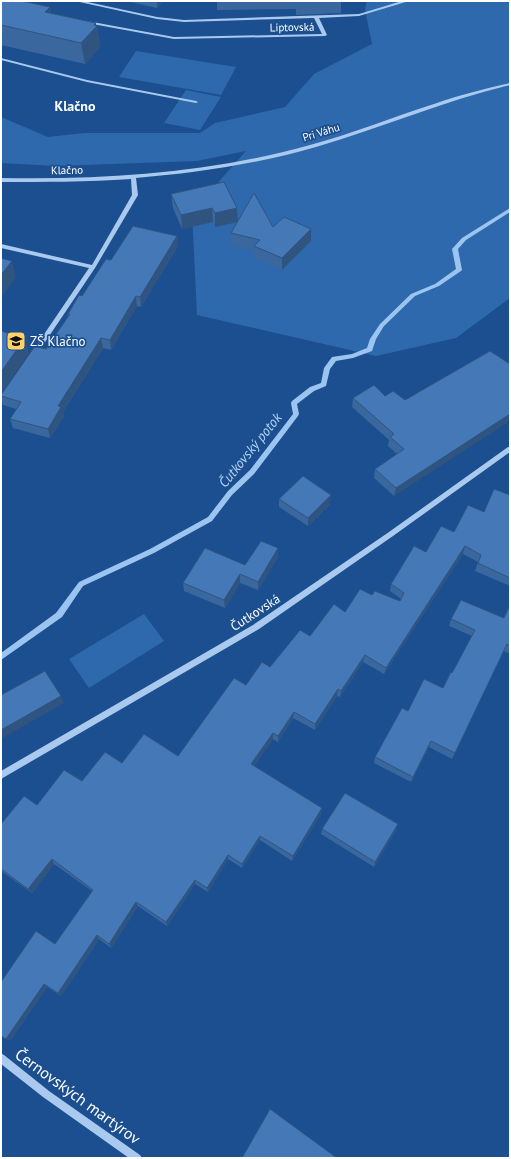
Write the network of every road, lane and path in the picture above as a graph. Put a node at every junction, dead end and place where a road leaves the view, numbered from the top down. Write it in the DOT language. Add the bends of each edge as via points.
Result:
graph roads {
  1 [pos="77,1"];
  2 [pos="407,1"];
  3 [pos="316,17"];
  4 [pos="80,21"];
  5 [pos="1,59"];
  6 [pos="510,84"];
  7 [pos="196,102"];
  8 [pos="133,177"];
  9 [pos="1,180"];
  10 [pos="1,246"];
  11 [pos="93,267"];
  12 [pos="27,364"];
  13 [pos="510,449"];
  14 [pos="1,775"];
  15 [pos="1,1058"];
  16 [pos="137,1158"];
  1 -- 3 [label="street, Liptovská" via="184,21"];
  2 -- 3 [label="street" via="359,15"];
  3 -- 4 [label="street, Liptovská" via="325,35 174,38"];
  5 -- 7 [label="street" via="87,81"];
  6 -- 8 [label="street, Pri Váhu" via="443,102 292,151 210,168"];
  8 -- 9 [label="street, Klačno"];
  8 -- 11 [label="street" via="135,195"];
  10 -- 11 [label="street"];
  11 -- 12 [label="street"];
  13 -- 14 [label="street, Čutkovská" via="256,627"];
  15 -- 16 [label="street, Černovských martýrov" via="46,1094"];
}
